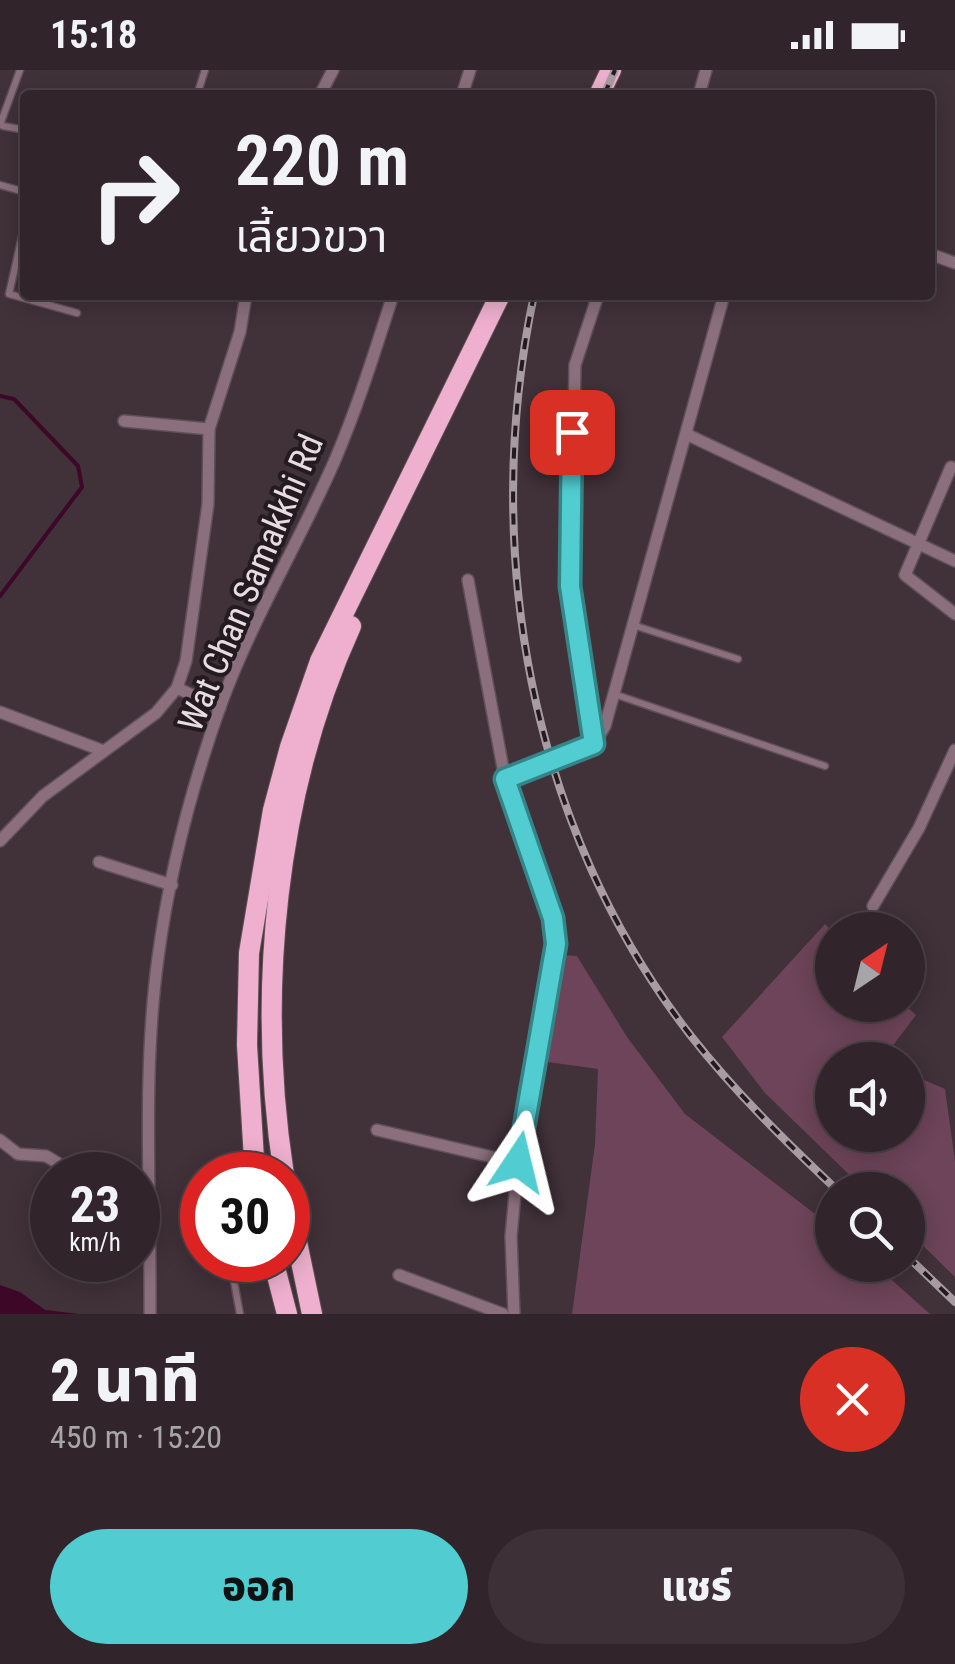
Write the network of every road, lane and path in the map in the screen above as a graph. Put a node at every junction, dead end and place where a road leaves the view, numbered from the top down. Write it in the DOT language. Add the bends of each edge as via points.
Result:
graph roads {
  1 [pos="20,70"];
  2 [pos="2,125"];
  3 [pos="20,247"];
  4 [pos="20,297"];
  5 [pos="32,300"];
  6 [pos="245,300"];
  7 [pos="391,300"];
  8 [pos="498,300"];
  9 [pos="507,300"];
  10 [pos="596,300"];
  11 [pos="723,300"];
  12 [pos="77,312"];
  13 [pos="124,421"];
  14 [pos="208,429"];
  15 [pos="686,434"];
  16 [pos="952,466"];
  17 [pos="918,544"];
  18 [pos="955,561"];
  19 [pos="468,580"];
  20 [pos="955,614"];
  21 [pos="632,625"];
  22 [pos="738,659"];
  23 [pos="177,688"];
  24 [pos="614,694"];
  25 [pos="220,708"];
  26 [pos="0,712"];
  27 [pos="594,744"];
  28 [pos="102,750"];
  29 [pos="955,750"];
  30 [pos="825,766"];
  31 [pos="505,779"];
  32 [pos="0,842"];
  33 [pos="99,862"];
  34 [pos="172,885"];
  35 [pos="873,906"];
  36 [pos="377,1130"];
  37 [pos="0,1140"];
  38 [pos="146,1152"];
  39 [pos="254,1152"];
  40 [pos="282,1152"];
  41 [pos="30,1154"];
  42 [pos="518,1162"];
  43 [pos="398,1275"];
  44 [pos="148,1282"];
  45 [pos="235,1282"];
  46 [pos="279,1282"];
  47 [pos="305,1282"];
  48 [pos="286,1309"];
  49 [pos="150,1314"];
  50 [pos="240,1314"];
  51 [pos="312,1314"];
  52 [pos="503,1314"];
  53 [pos="514,1314"];
  1 -- 2 [label="lane"];
  3 -- 4 [label="lane" via="10,294"];
  5 -- 12 [label="lane"];
  6 -- 14 [label="street"];
  7 -- 25 [label="street, Wat Chan Samakkhi Rd" via="334,462"];
  8 -- 39 [label="highway" via="320,662 290,746 249,952"];
  9 -- 40 [label="highway" via="332,670 307,754 272,958"];
  10 -- 27 [label="street" via="575,365 570,586"];
  11 -- 15 [label="street"];
  13 -- 14 [label="street"];
  14 -- 23 [label="street" via="208,504"];
  15 -- 17 [label="street"];
  15 -- 21 [label="street"];
  16 -- 17 [label="street"];
  17 -- 18 [label="street"];
  17 -- 20 [label="street" via="904,575"];
  19 -- 31 [label="street"];
  21 -- 22 [label="lane"];
  21 -- 24 [label="street"];
  23 -- 25 [label="street"];
  23 -- 28 [label="street" via="156,713"];
  24 -- 27 [label="street"];
  24 -- 30 [label="lane"];
  25 -- 34 [label="street, Wat Chan Samakkhi Rd"];
  26 -- 28 [label="street"];
  27 -- 31 [label="street"];
  28 -- 32 [label="street" via="43,796"];
  29 -- 35 [label="street"];
  31 -- 42 [label="street" via="556,944"];
  33 -- 34 [label="street"];
  34 -- 38 [label="street, Wat Chan Samakkhi Rd" via="158,956"];
  36 -- 42 [label="street"];
  37 -- 41 [label="street" via="18,1154"];
  42 -- 53 [label="street" via="511,1236"];
  43 -- 52 [label="street"];
  44 -- 49 [label="street, Wat Chan Samakkhi Rd"];
  45 -- 50 [label="lane"];
  46 -- 48 [label="highway"];
  47 -- 51 [label="highway"];
}
